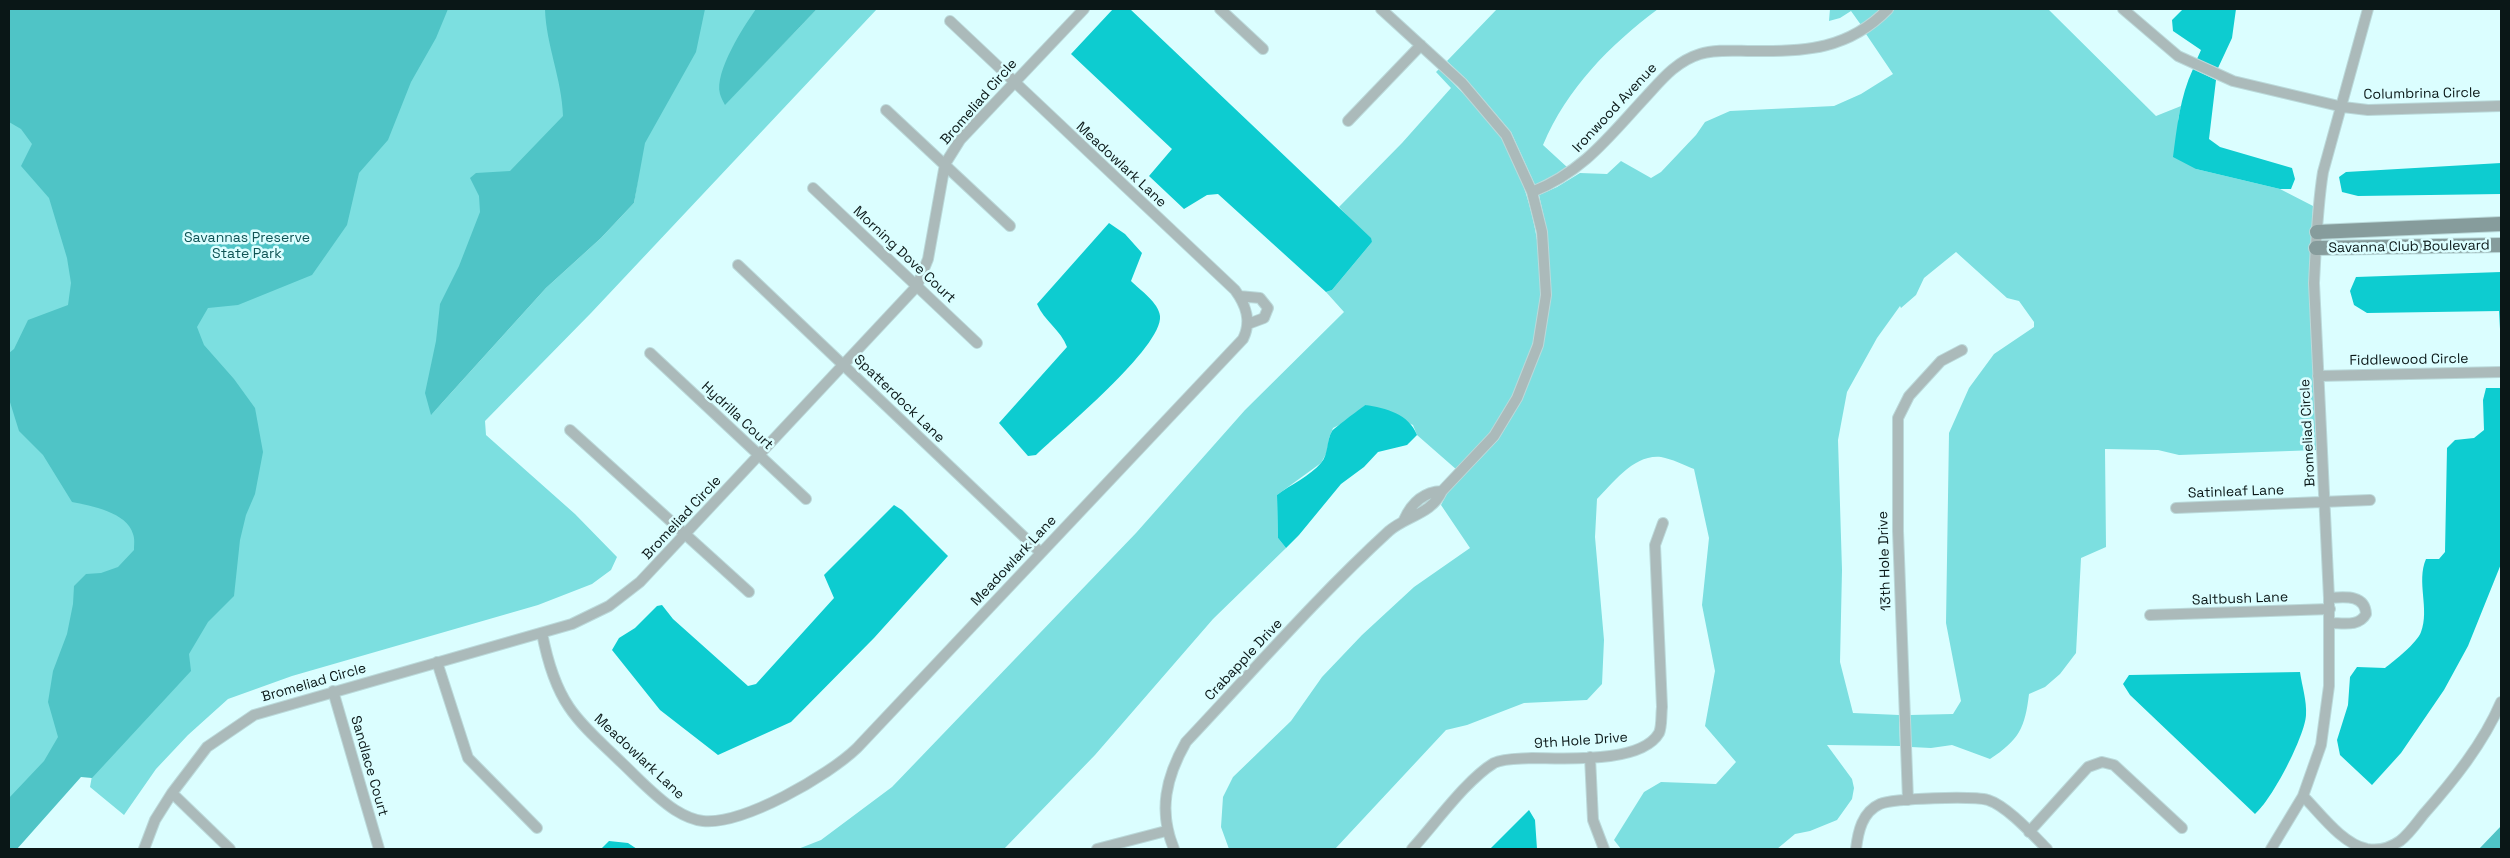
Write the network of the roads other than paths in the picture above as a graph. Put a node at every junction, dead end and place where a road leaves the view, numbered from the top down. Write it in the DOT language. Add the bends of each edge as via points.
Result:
graph roads {
  1 [pos="1084,9"];
  2 [pos="1220,9"];
  3 [pos="1381,9"];
  4 [pos="1888,9"];
  5 [pos="2122,9"];
  6 [pos="2368,9"];
  7 [pos="950,21"];
  8 [pos="1421,45"];
  9 [pos="1264,49"];
  10 [pos="1013,82"];
  11 [pos="2501,106"];
  12 [pos="2343,107"];
  13 [pos="886,110"];
  14 [pos="1348,121"];
  15 [pos="945,164"];
  16 [pos="813,188"];
  17 [pos="1532,192"];
  18 [pos="2501,224"];
  19 [pos="1010,226"];
  20 [pos="2316,232"];
  21 [pos="2501,245"];
  22 [pos="2316,248"];
  23 [pos="738,265"];
  24 [pos="917,286"];
  25 [pos="1239,296"];
  26 [pos="1248,324"];
  27 [pos="977,343"];
  28 [pos="1962,350"];
  29 [pos="650,353"];
  30 [pos="844,365"];
  31 [pos="2501,372"];
  32 [pos="2318,376"];
  33 [pos="570,430"];
  34 [pos="758,455"];
  35 [pos="806,499"];
  36 [pos="2370,500"];
  37 [pos="2326,504"];
  38 [pos="2176,508"];
  39 [pos="1663,523"];
  40 [pos="686,535"];
  41 [pos="1040,552"];
  42 [pos="749,592"];
  43 [pos="2329,598"];
  44 [pos="2330,609"];
  45 [pos="2150,615"];
  46 [pos="2330,623"];
  47 [pos="542,633"];
  48 [pos="437,662"];
  49 [pos="333,691"];
  50 [pos="2501,702"];
  51 [pos="1590,757"];
  52 [pos="172,793"];
  53 [pos="2303,796"];
  54 [pos="1908,800"];
  55 [pos="537,828"];
  56 [pos="2182,828"];
  57 [pos="1166,832"];
  58 [pos="2030,832"];
  59 [pos="2354,846"];
  60 [pos="144,849"];
  61 [pos="230,849"];
  62 [pos="379,849"];
  63 [pos="1097,849"];
  64 [pos="1174,849"];
  65 [pos="1412,849"];
  66 [pos="1604,849"];
  67 [pos="1856,849"];
  68 [pos="2047,849"];
  69 [pos="2271,849"];
  70 [pos="2384,849"];
  1 -- 10 [label="street, Bromeliad Circle"];
  2 -- 9 [label="street"];
  3 -- 8 [label="street, Crabapple Drive"];
  4 -- 17 [label="street, Ironwood Avenue" via="1856,34 1829,46 1799,51 1730,50 1700,54 1671,69 1594,153 1572,172"];
  5 -- 12 [label="street" via="2178,56 2233,81"];
  6 -- 12 [label="street, Bromeliad Circle"];
  7 -- 10 [label="street, Meadowlark Lane"];
  8 -- 14 [label="street"];
  8 -- 17 [label="street, Crabapple Drive" via="1462,83 1506,135"];
  10 -- 15 [label="street, Bromeliad Circle" via="960,140"];
  10 -- 25 [label="street, Meadowlark Lane"];
  11 -- 12 [label="street, Columbrina Circle" via="2368,110"];
  12 -- 20 [label="street, Bromeliad Circle" via="2324,172"];
  13 -- 15 [label="street"];
  15 -- 19 [label="street"];
  15 -- 24 [label="street, Bromeliad Circle" via="928,259"];
  16 -- 24 [label="street, Morning Dove Court"];
  17 -- 57 [label="street, Crabapple Drive" via="1542,232 1546,295 1538,345 1517,398 1494,436 1442,491 1438,501 1416,517 1404,520 1348,569 1186,742 1172,767 1167,790"];
  18 -- 20 [label="street, Savanna Club Boulevard"];
  20 -- 22 [label="street, Bromeliad Circle"];
  21 -- 22 [label="street, Savanna Club Boulevard"];
  22 -- 32 [label="street, Bromeliad Circle" via="2314,283"];
  23 -- 30 [label="street, Spatterdock Lane"];
  24 -- 27 [label="street, Morning Dove Court"];
  24 -- 30 [label="street, Bromeliad Circle"];
  25 -- 26 [label="street, Meadowlark Lane"];
  25 -- 26 [label="street" via="1260,298 1268,308 1264,318"];
  26 -- 41 [label="street, Meadowlark Lane" via="1245,335 1234,350"];
  28 -- 54 [label="street, 13th Hole Drive" via="1940,361 1909,396 1898,418 1898,531"];
  29 -- 34 [label="street, Hydrilla Court"];
  30 -- 34 [label="street, Bromeliad Circle"];
  30 -- 41 [label="street, Spatterdock Lane"];
  31 -- 32 [label="street, Fiddlewood Circle"];
  32 -- 37 [label="street, Bromeliad Circle"];
  33 -- 40 [label="street"];
  34 -- 35 [label="street, Hydrilla Court"];
  34 -- 40 [label="street, Bromeliad Circle"];
  36 -- 37 [label="street, Satinleaf Lane"];
  37 -- 38 [label="street, Satinleaf Lane"];
  37 -- 43 [label="street, Bromeliad Circle"];
  39 -- 51 [label="street, 9th Hole Drive" via="1655,545 1662,707 1660,732 1650,744 1634,752"];
  40 -- 42 [label="street"];
  40 -- 47 [label="street, Bromeliad Circle" via="622,598 585,619"];
  41 -- 47 [label="street, Meadowlark Lane" via="844,760 798,790 729,819 694,820 675,810 582,724 568,707 555,680"];
  43 -- 44 [label="street, Bromeliad Circle"];
  43 -- 46 [label="street" via="2352,597 2366,608 2360,622"];
  44 -- 45 [label="street, Saltbush Lane"];
  44 -- 46 [label="street, Bromeliad Circle"];
  46 -- 53 [label="street, Bromeliad Circle" via="2329,686 2320,745"];
  47 -- 48 [label="street, Bromeliad Circle"];
  48 -- 49 [label="street, Bromeliad Circle"];
  48 -- 55 [label="street" via="468,758"];
  49 -- 52 [label="street, Bromeliad Circle" via="254,715 207,747"];
  49 -- 62 [label="street, Sandlace Court"];
  50 -- 70 [label="street" via="2480,742 2438,798 2405,836"];
  51 -- 65 [label="street, 9th Hole Drive" via="1496,762 1476,777"];
  51 -- 66 [label="street" via="1593,820"];
  52 -- 60 [label="street, Bromeliad Circle" via="155,820"];
  52 -- 61 [label="street"];
  53 -- 59 [label="street"];
  53 -- 69 [label="street, Bromeliad Circle"];
  54 -- 58 [label="street" via="1988,800"];
  54 -- 67 [label="street" via="1880,804 1868,814 1858,830"];
  56 -- 58 [label="street" via="2114,765 2102,762 2088,767"];
  57 -- 63 [label="street"];
  57 -- 64 [label="street, Crabapple Drive"];
  58 -- 68 [label="street"];
  59 -- 70 [label="street"];
}
